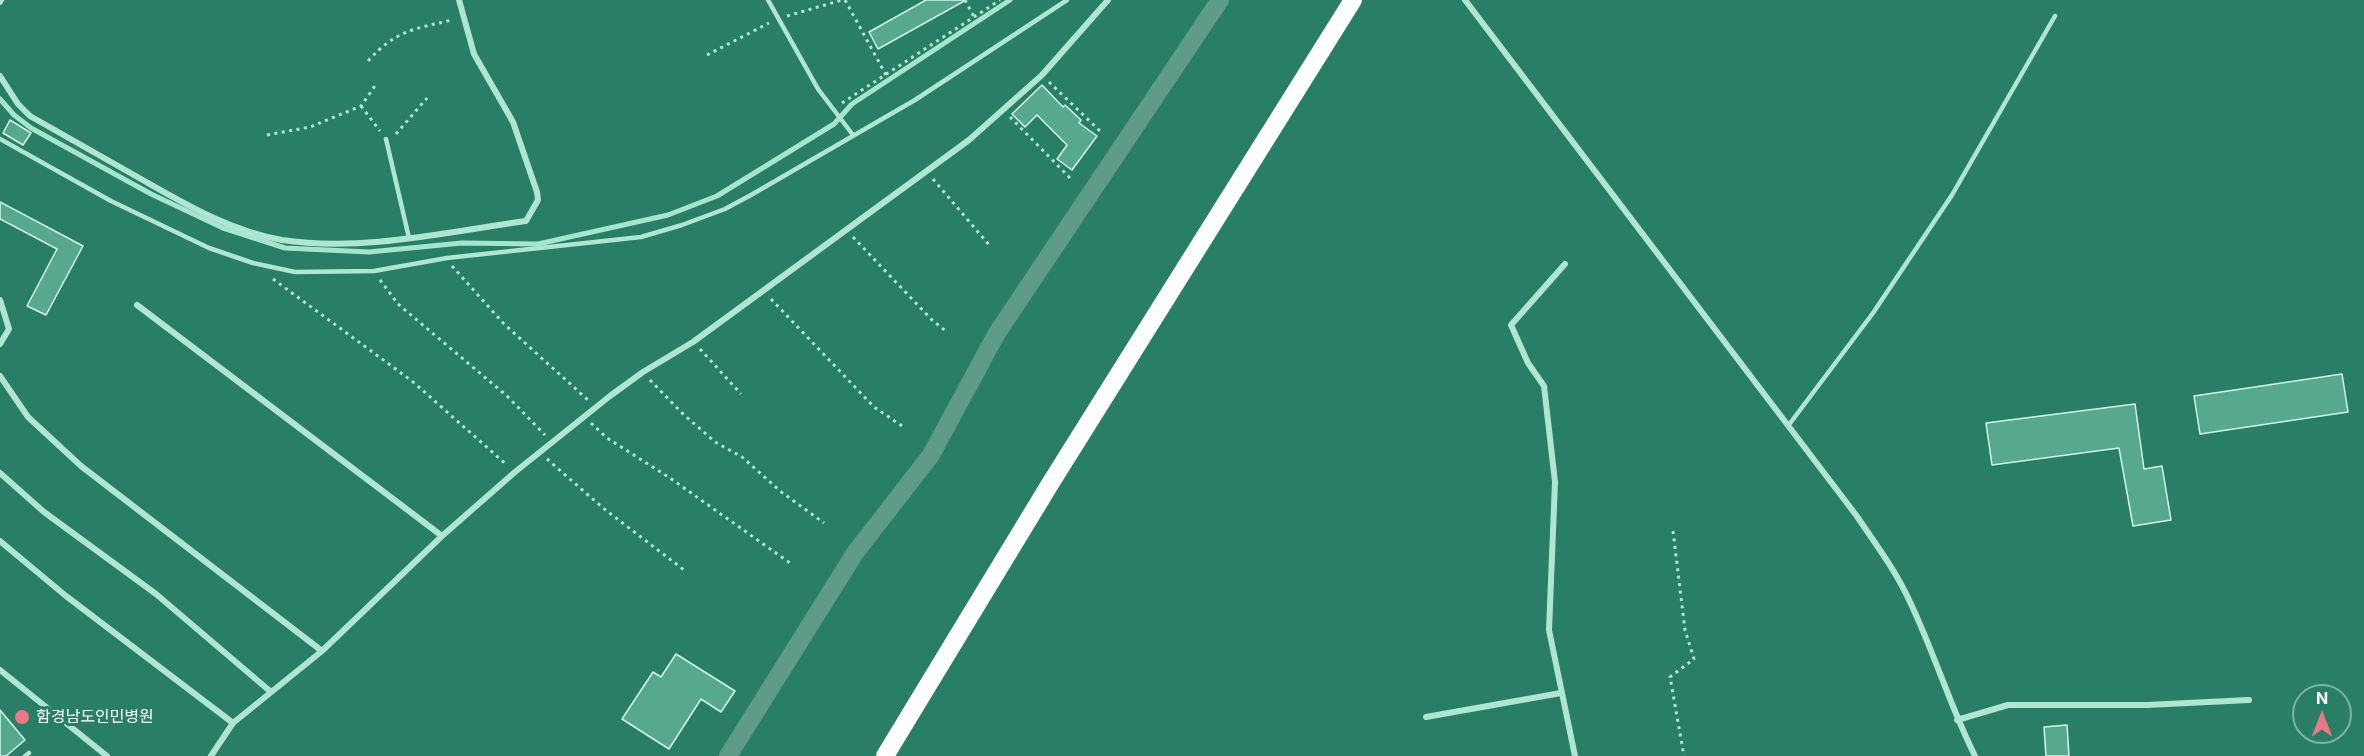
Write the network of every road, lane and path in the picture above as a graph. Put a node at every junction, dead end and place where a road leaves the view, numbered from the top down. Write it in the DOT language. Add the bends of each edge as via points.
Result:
graph roads {
  1 [pos="459,0"];
  2 [pos="768,0"];
  3 [pos="845,0"];
  4 [pos="965,0"];
  5 [pos="1000,0"];
  6 [pos="1067,0"];
  7 [pos="1108,0"];
  8 [pos="1353,0"];
  9 [pos="1465,0"];
  10 [pos="2055,16"];
  11 [pos="464,17"];
  12 [pos="974,17"];
  13 [pos="368,62"];
  14 [pos="886,75"];
  15 [pos="1042,75"];
  16 [pos="0,76"];
  17 [pos="377,83"];
  18 [pos="427,98"];
  19 [pos="361,106"];
  20 [pos="833,109"];
  21 [pos="1004,111"];
  22 [pos="1100,131"];
  23 [pos="267,135"];
  24 [pos="853,135"];
  25 [pos="0,139"];
  26 [pos="386,139"];
  27 [pos="927,172"];
  28 [pos="1072,180"];
  29 [pos="847,231"];
  30 [pos="409,238"];
  31 [pos="990,246"];
  32 [pos="447,258"];
  33 [pos="253,263"];
  34 [pos="1565,264"];
  35 [pos="374,271"];
  36 [pos="763,291"];
  37 [pos="0,300"];
  38 [pos="137,305"];
  39 [pos="946,332"];
  40 [pos="693,342"];
  41 [pos="0,344"];
  42 [pos="643,372"];
  43 [pos="0,376"];
  44 [pos="741,394"];
  45 [pos="596,408"];
  46 [pos="584,417"];
  47 [pos="1788,426"];
  48 [pos="905,428"];
  49 [pos="553,443"];
  50 [pos="540,453"];
  51 [pos="515,472"];
  52 [pos="0,473"];
  53 [pos="824,523"];
  54 [pos="1673,531"];
  55 [pos="442,536"];
  56 [pos="0,542"];
  57 [pos="790,563"];
  58 [pos="684,570"];
  59 [pos="322,651"];
  60 [pos="0,670"];
  61 [pos="271,692"];
  62 [pos="1561,693"];
  63 [pos="2249,700"];
  64 [pos="1426,717"];
  65 [pos="1958,720"];
  66 [pos="233,723"];
  67 [pos="107,756"];
  68 [pos="211,756"];
  69 [pos="885,756"];
  70 [pos="1575,756"];
  71 [pos="1684,756"];
  72 [pos="1975,756"];
  1 -- 11 [label="street"];
  2 -- 20 [label="lane"];
  3 -- 14 [label="path"];
  4 -- 12 [label="path"];
  5 -- 12 [label="path"];
  6 -- 24 [label="lane" via="915,100"];
  7 -- 15 [label="street"];
  8 -- 69 [label="highway"];
  9 -- 47 [label="street"];
  10 -- 47 [label="lane" via="1952,195 1873,313"];
  11 -- 13 [label="path" via="406,31 383,45"];
  11 -- 30 [label="street" via="479,65 513,122 538,200 526,221"];
  12 -- 14 [label="path"];
  14 -- 20 [label="path"];
  15 -- 21 [label="street"];
  15 -- 22 [label="path"];
  16 -- 30 [label="street" via="24,112 211,217 265,236 304,242"];
  17 -- 19 [label="path"];
  18 -- 26 [label="path"];
  19 -- 23 [label="path" via="310,127"];
  19 -- 26 [label="path"];
  20 -- 24 [label="lane"];
  21 -- 27 [label="street"];
  21 -- 28 [label="path"];
  24 -- 32 [label="lane" via="725,209 664,231 612,241"];
  25 -- 33 [label="lane" via="111,201 209,248"];
  26 -- 30 [label="lane"];
  27 -- 29 [label="street"];
  27 -- 31 [label="path"];
  29 -- 36 [label="street"];
  29 -- 39 [label="path"];
  32 -- 35 [label="lane"];
  32 -- 45 [label="path" via="504,324"];
  33 -- 35 [label="lane" via="295,272"];
  33 -- 51 [label="path" via="412,381"];
  34 -- 62 [label="street" via="1511,325 1528,363 1544,386 1556,482 1549,630"];
  35 -- 49 [label="path" via="398,304 507,396"];
  36 -- 40 [label="street"];
  36 -- 48 [label="path" via="874,407"];
  37 -- 41 [label="street" via="9,329"];
  38 -- 55 [label="street"];
  40 -- 42 [label="street"];
  40 -- 44 [label="path"];
  42 -- 45 [label="street"];
  42 -- 53 [label="path" via="715,442 742,457"];
  43 -- 59 [label="street" via="28,417 81,466"];
  45 -- 46 [label="street"];
  46 -- 49 [label="street"];
  46 -- 57 [label="path" via="607,438"];
  47 -- 65 [label="street" via="1895,574"];
  49 -- 50 [label="street"];
  50 -- 51 [label="street"];
  50 -- 58 [label="path"];
  51 -- 55 [label="street"];
  52 -- 61 [label="street" via="44,513 156,594"];
  54 -- 71 [label="path" via="1685,630 1694,659 1670,677"];
  55 -- 59 [label="street"];
  56 -- 66 [label="street"];
  59 -- 61 [label="street"];
  60 -- 67 [label="street"];
  61 -- 66 [label="street"];
  62 -- 64 [label="street"];
  62 -- 70 [label="street"];
  63 -- 65 [label="street" via="2008,705"];
  65 -- 72 [label="street"];
  66 -- 68 [label="street"];
}
